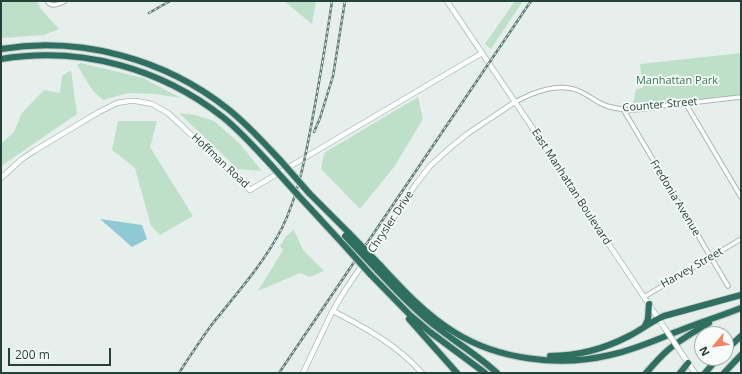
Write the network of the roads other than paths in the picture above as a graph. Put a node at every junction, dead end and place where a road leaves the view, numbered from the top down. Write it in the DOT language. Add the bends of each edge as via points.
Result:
graph roads {
  1 [pos="46,1"];
  2 [pos="65,1"];
  3 [pos="447,1"];
  4 [pos="1,49"];
  5 [pos="482,53"];
  6 [pos="1,59"];
  7 [pos="741,97"];
  8 [pos="515,102"];
  9 [pos="686,104"];
  10 [pos="623,110"];
  11 [pos="1,178"];
  12 [pos="741,197"];
  13 [pos="741,239"];
  14 [pos="711,257"];
  15 [pos="379,268"];
  16 [pos="728,286"];
  17 [pos="741,295"];
  18 [pos="644,297"];
  19 [pos="396,302"];
  20 [pos="649,304"];
  21 [pos="741,308"];
  22 [pos="333,311"];
  23 [pos="721,316"];
  24 [pos="658,319"];
  25 [pos="645,326"];
  26 [pos="461,336"];
  27 [pos="741,356"];
  28 [pos="688,363"];
  29 [pos="694,372"];
  30 [pos="303,373"];
  31 [pos="422,373"];
  32 [pos="456,373"];
  33 [pos="485,373"];
  34 [pos="498,373"];
  35 [pos="646,373"];
  36 [pos="680,373"];
  37 [pos="724,373"];
  1 -- 2 [label="street" via="53,5"];
  3 -- 5 [label="street, East Manhattan Boulevard"];
  4 -- 15 [label="highway, bridge" via="28,46 88,48 148,64 198,88 260,138"];
  5 -- 8 [label="street, East Manhattan Boulevard"];
  5 -- 11 [label="street, Hoffman Road" via="250,190 168,113 152,104 136,101 116,103 99,112 22,159"];
  6 -- 19 [label="highway, bridge" via="49,55 99,60 149,74 194,97 234,127"];
  7 -- 9 [label="street, Counter Street"];
  8 -- 10 [label="street, Counter Street" via="547,89 567,88 577,90 606,106"];
  8 -- 18 [label="street, East Manhattan Boulevard"];
  8 -- 22 [label="street, Chrysler Drive" via="467,134 430,166"];
  9 -- 10 [label="street, Counter Street"];
  9 -- 12 [label="street"];
  10 -- 14 [label="street, Fredonia Avenue"];
  13 -- 14 [label="street, Harvey Street"];
  14 -- 16 [label="street, Fredonia Avenue"];
  14 -- 18 [label="street, Harvey Street"];
  15 -- 26 [label="highway" via="425,310"];
  15 -- 34 [label="highway" via="421,315"];
  17 -- 24 [label="highway"];
  18 -- 20 [label="street, East Manhattan Boulevard"];
  19 -- 32 [label="highway"];
  19 -- 33 [label="highway"];
  20 -- 24 [label="street, East Manhattan Boulevard"];
  20 -- 25 [label="highway" via="648,321"];
  21 -- 23 [label="highway"];
  22 -- 30 [label="street, Chrysler Drive"];
  22 -- 31 [label="street" via="382,338"];
  23 -- 26 [label="highway" via="629,350 580,360 512,355 487,348"];
  23 -- 35 [label="highway" via="673,346"];
  24 -- 25 [label="highway"];
  24 -- 28 [label="street, East Manhattan Boulevard, bridge"];
  25 -- 26 [label="highway" via="606,346 580,354 561,356 513,352"];
  27 -- 37 [label="highway"];
  28 -- 29 [label="street, East Manhattan Boulevard"];
  28 -- 36 [label="highway"];
}
